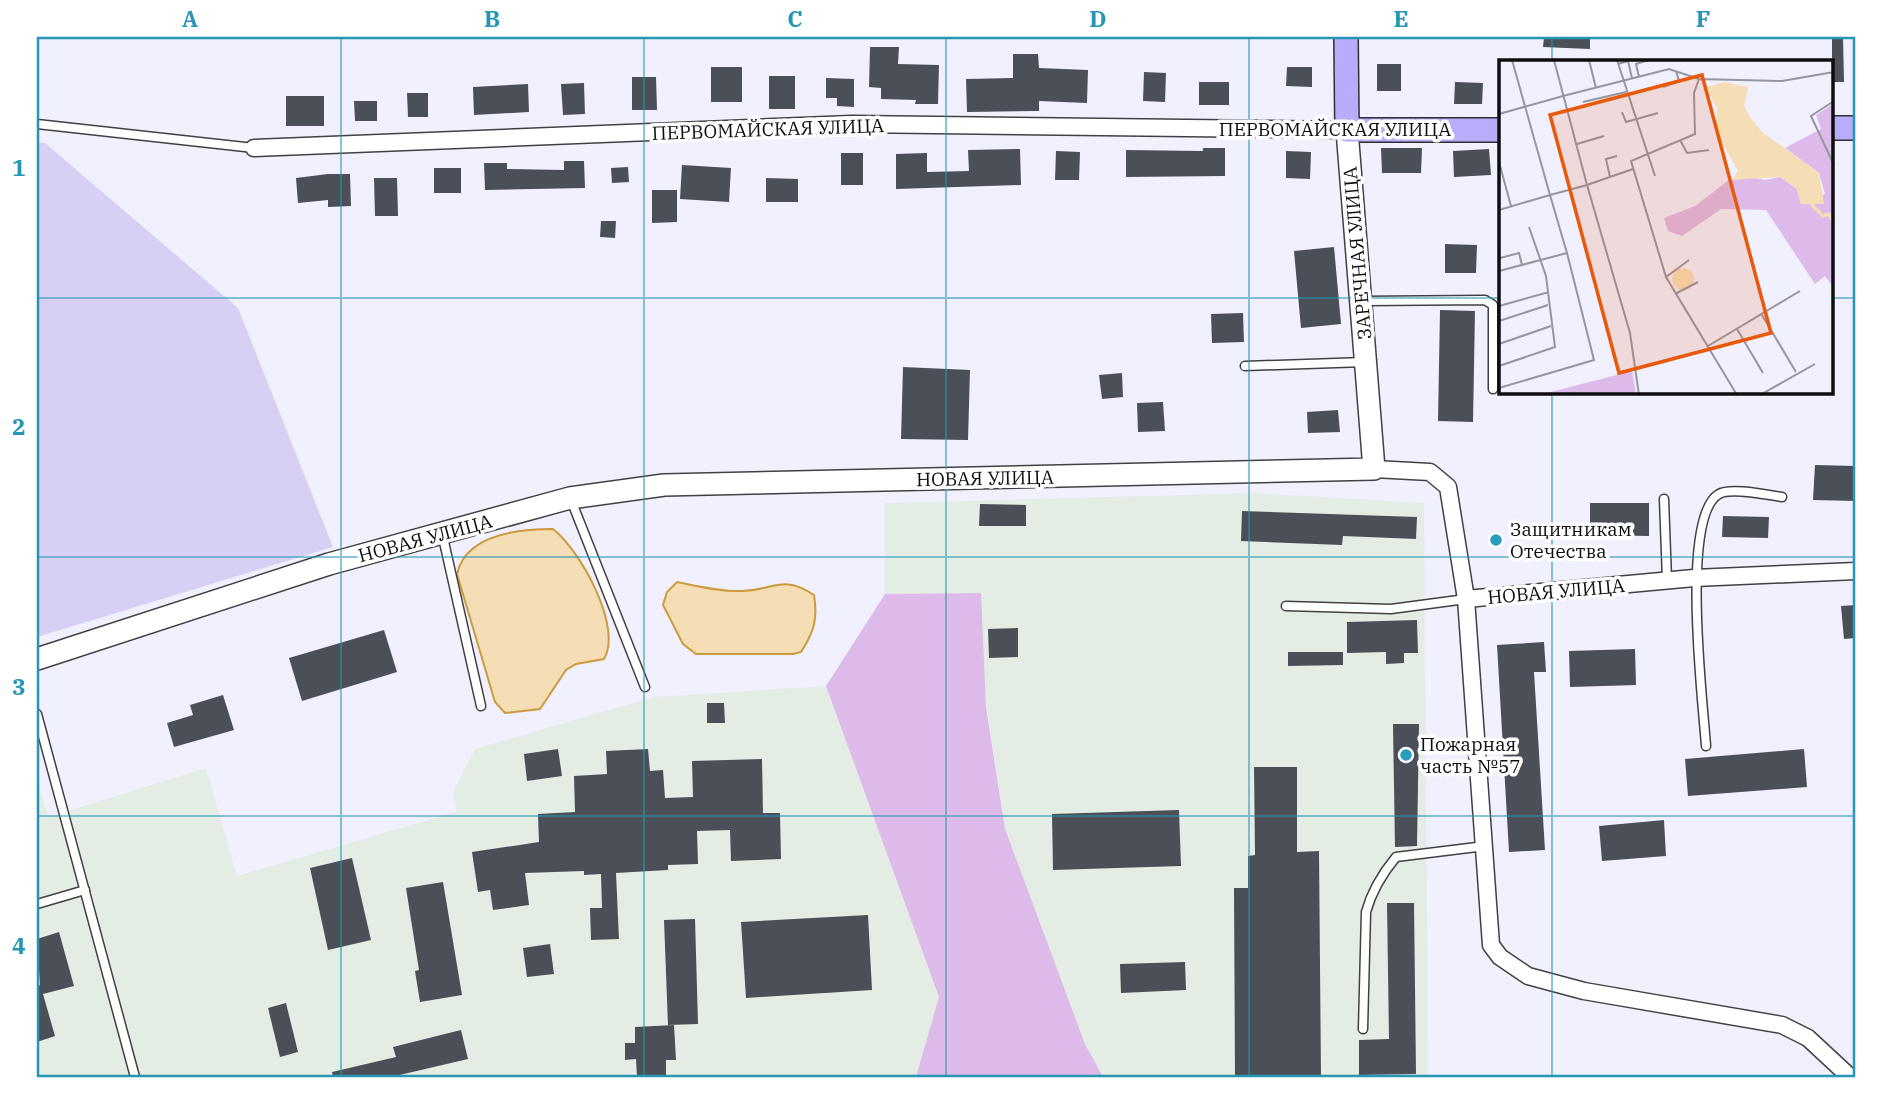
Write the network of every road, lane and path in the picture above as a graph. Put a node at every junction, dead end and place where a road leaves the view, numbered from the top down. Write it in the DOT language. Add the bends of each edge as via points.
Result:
graph roads {
  1 [pos="1346,37"];
  2 [pos="37,124"];
  3 [pos="1834,128"];
  4 [pos="1856,128"];
  5 [pos="1347,130"];
  6 [pos="1499,130"];
  7 [pos="254,148"];
  8 [pos="1360,301"];
  9 [pos="1366,362"];
  10 [pos="1245,366"];
  11 [pos="1493,389"];
  12 [pos="1374,469"];
  13 [pos="1782,497"];
  14 [pos="570,498"];
  15 [pos="1664,499"];
  16 [pos="442,533"];
  17 [pos="1856,571"];
  18 [pos="1695,578"];
  19 [pos="1667,580"];
  20 [pos="1466,599"];
  21 [pos="1286,606"];
  22 [pos="37,659"];
  23 [pos="645,687"];
  24 [pos="481,706"];
  25 [pos="37,714"];
  26 [pos="1706,746"];
  27 [pos="1485,846"];
  28 [pos="85,890"];
  29 [pos="37,904"];
  30 [pos="1363,1029"];
  31 [pos="135,1077"];
  32 [pos="1850,1077"];
  1 -- 5 [label="main road, ЗАРЕЧНАЯ УЛИЦА"];
  2 -- 7 [label="lane, ПЕРВОМАЙСКАЯ УЛИЦА"];
  3 -- 4 [label="main road"];
  5 -- 6 [label="main road, ПЕРВОМАЙСКАЯ УЛИЦА"];
  5 -- 7 [label="street, ПЕРВОМАЙСКАЯ УЛИЦА" via="852,124"];
  5 -- 8 [label="street, ЗАРЕЧНАЯ УЛИЦА"];
  8 -- 9 [label="street, ЗАРЕЧНАЯ УЛИЦА"];
  8 -- 11 [label="lane" via="1485,300 1493,305"];
  9 -- 10 [label="lane"];
  9 -- 12 [label="street, ЗАРЕЧНАЯ УЛИЦА"];
  12 -- 14 [label="street, НОВАЯ УЛИЦА" via="664,485"];
  12 -- 20 [label="street, НОВАЯ УЛИЦА" via="1430,472 1448,487"];
  13 -- 18 [label="lane" via="1725,491 1716,495 1707,507"];
  14 -- 16 [label="street, НОВАЯ УЛИЦА"];
  14 -- 23 [label="lane"];
  15 -- 19 [label="lane"];
  16 -- 22 [label="street, НОВАЯ УЛИЦА" via="329,564"];
  16 -- 24 [label="lane"];
  17 -- 18 [label="street, НОВАЯ УЛИЦА"];
  18 -- 19 [label="street, НОВАЯ УЛИЦА"];
  18 -- 26 [label="lane"];
  19 -- 20 [label="street, НОВАЯ УЛИЦА"];
  20 -- 21 [label="lane" via="1391,609"];
  20 -- 27 [label="street"];
  25 -- 28 [label="lane"];
  27 -- 30 [label="lane" via="1396,857 1386,869 1366,912"];
  27 -- 32 [label="street" via="1491,945 1512,968 1584,991 1782,1025 1808,1038"];
  28 -- 29 [label="lane"];
  28 -- 31 [label="lane"];
}
